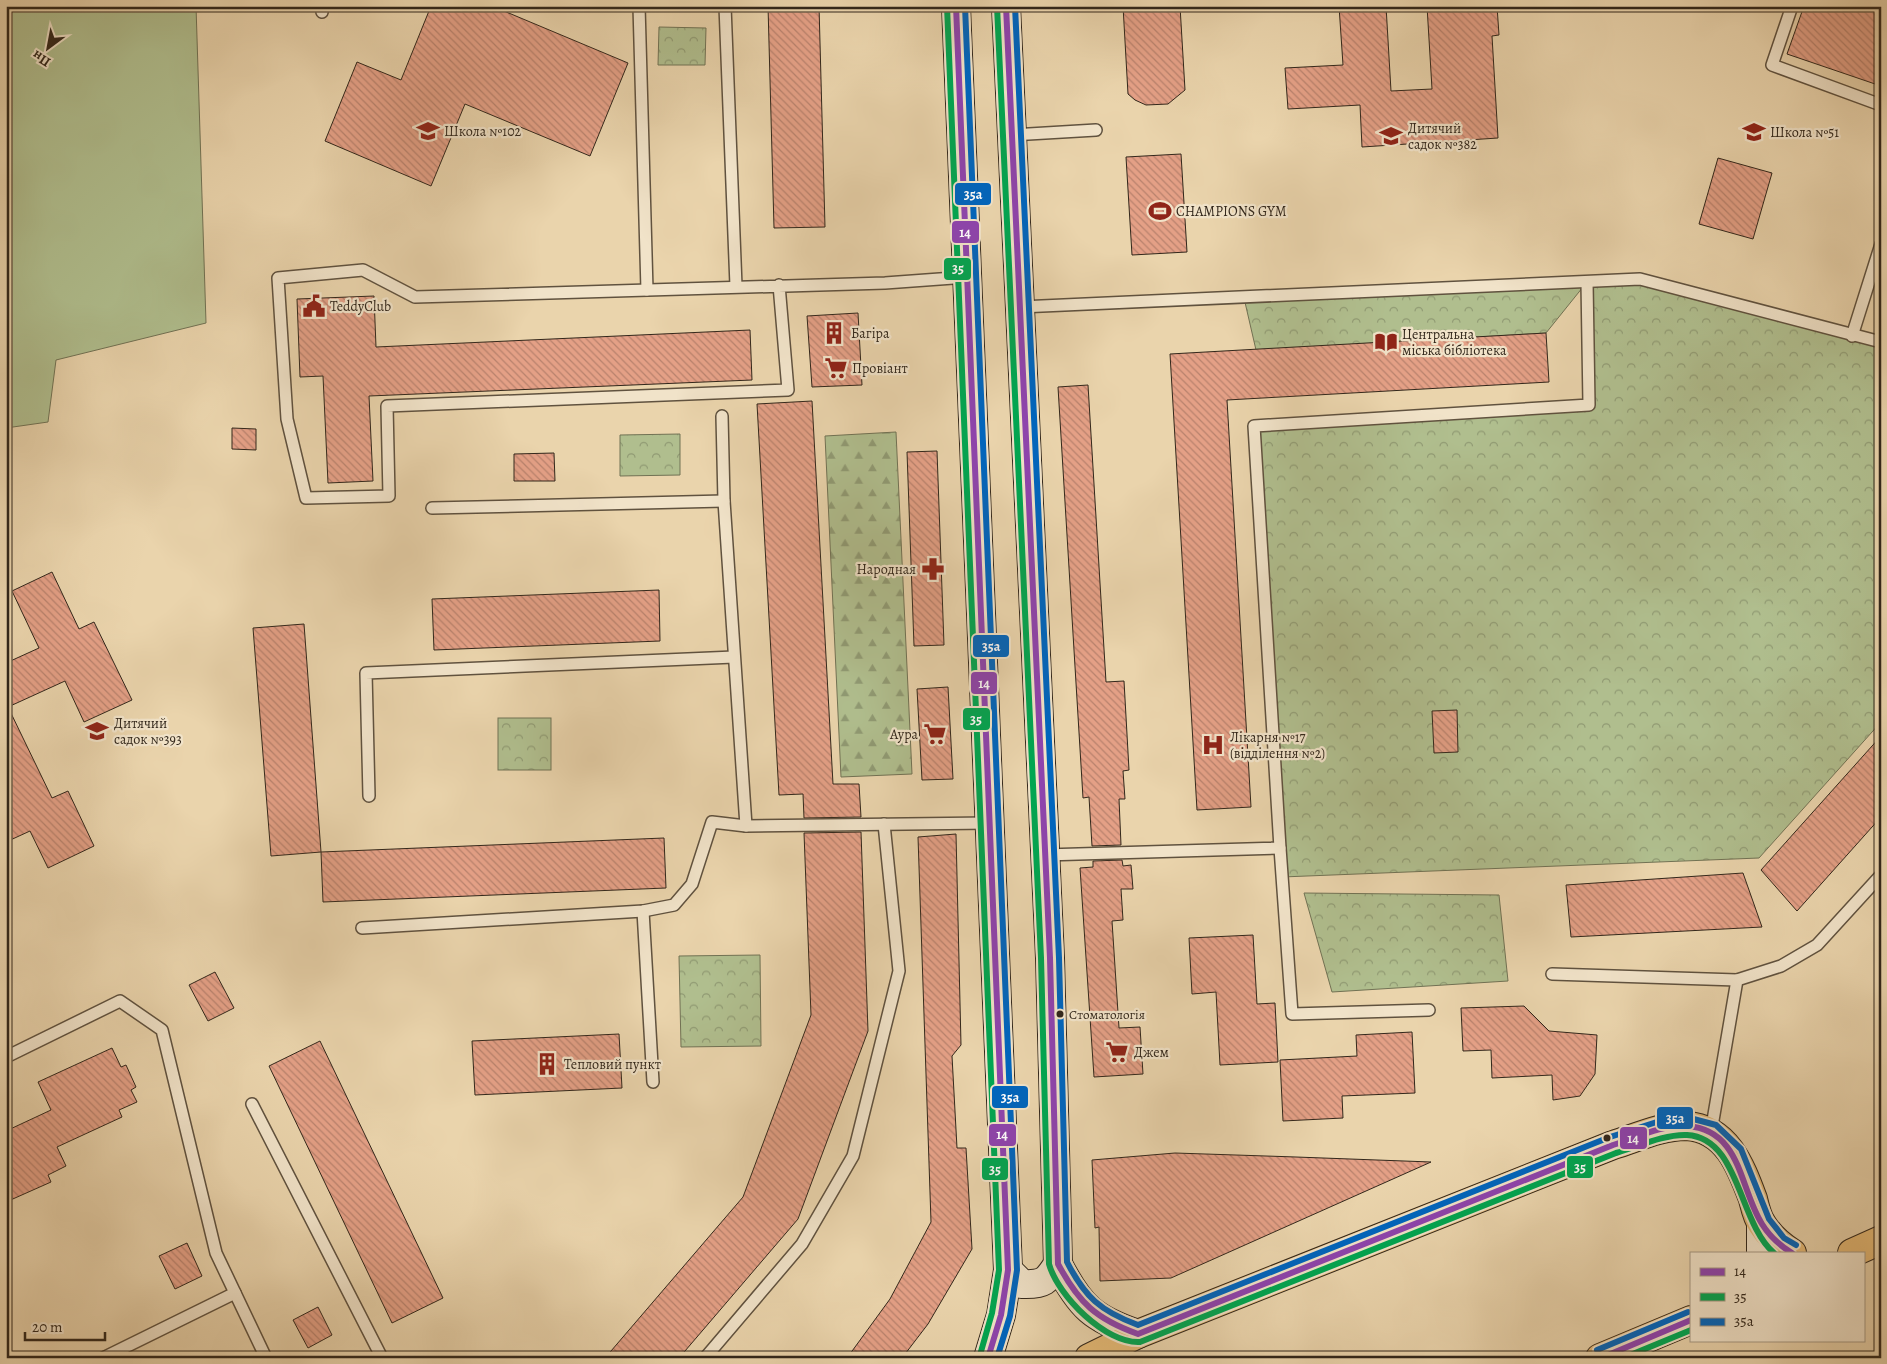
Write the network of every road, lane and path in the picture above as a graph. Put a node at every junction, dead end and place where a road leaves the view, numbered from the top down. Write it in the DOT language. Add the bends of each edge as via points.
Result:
graph roads {
  1 [pos="639,6"];
  2 [pos="725,6"];
  3 [pos="956,6"];
  4 [pos="1006,6"];
  5 [pos="1792,6"];
  6 [pos="1881,105"];
  7 [pos="1096,130"];
  8 [pos="1013,135"];
  9 [pos="1881,244"];
  10 [pos="967,277"];
  11 [pos="1587,282"];
  12 [pos="779,284"];
  13 [pos="736,286"];
  14 [pos="647,290"];
  15 [pos="1020,307"];
  16 [pos="1852,336"];
  17 [pos="1881,342"];
  18 [pos="722,416"];
  19 [pos="724,501"];
  20 [pos="432,508"];
  21 [pos="734,657"];
  22 [pos="368,796"];
  23 [pos="884,824"];
  24 [pos="989,824"];
  25 [pos="746,826"];
  26 [pos="1280,848"];
  27 [pos="1044,855"];
  28 [pos="1881,875"];
  29 [pos="644,911"];
  30 [pos="362,928"];
  31 [pos="1552,974"];
  32 [pos="1738,980"];
  33 [pos="1429,1010"];
  34 [pos="6,1057"];
  35 [pos="653,1082"];
  36 [pos="252,1104"];
  37 [pos="1712,1132"];
  38 [pos="1761,1223"];
  39 [pos="1881,1240"];
  40 [pos="1761,1252"];
  41 [pos="1790,1252"];
  42 [pos="1854,1252"];
  43 [pos="1058,1264"];
  44 [pos="1008,1270"];
  45 [pos="234,1293"];
  46 [pos="1690,1320"];
  47 [pos="1138,1334"];
  48 [pos="103,1358"];
  49 [pos="266,1358"];
  50 [pos="382,1358"];
  51 [pos="705,1358"];
  52 [pos="988,1358"];
  53 [pos="1089,1358"];
  54 [pos="1600,1358"];
  1 -- 14 [label="lane"];
  2 -- 13 [label="lane"];
  3 -- 10 [label="main road"];
  4 -- 8 [label="main road"];
  5 -- 6 [label="lane" via="1772,65"];
  7 -- 8 [label="lane"];
  8 -- 15 [label="main road"];
  9 -- 16 [label="lane"];
  10 -- 12 [label="lane" via="885,283"];
  10 -- 24 [label="main road"];
  11 -- 15 [label="lane"];
  11 -- 16 [label="lane" via="1640,279"];
  11 -- 26 [label="lane" via="1589,405 1254,426"];
  12 -- 13 [label="lane"];
  12 -- 14 [label="lane" via="788,390 387,406 389,496 306,498 287,419 278,278 363,270 415,297"];
  13 -- 14 [label="lane"];
  15 -- 27 [label="main road"];
  16 -- 17 [label="lane"];
  18 -- 19 [label="lane"];
  19 -- 20 [label="lane"];
  19 -- 21 [label="lane"];
  21 -- 22 [label="lane" via="366,673"];
  21 -- 25 [label="lane"];
  23 -- 24 [label="lane"];
  23 -- 25 [label="lane"];
  23 -- 51 [label="lane" via="899,972 852,1156 802,1244"];
  24 -- 44 [label="main road"];
  25 -- 29 [label="lane" via="712,822 692,884 674,905"];
  26 -- 27 [label="lane"];
  26 -- 33 [label="lane" via="1292,1014"];
  27 -- 43 [label="main road"];
  28 -- 32 [label="lane" via="1817,945 1781,966"];
  29 -- 30 [label="lane"];
  29 -- 35 [label="lane"];
  31 -- 32 [label="lane"];
  32 -- 37 [label="lane"];
  34 -- 45 [label="lane" via="120,1001 162,1030 216,1253"];
  36 -- 50 [label="lane"];
  37 -- 38 [label="main road" via="1733,1153"];
  37 -- 47 [label="main road" via="1687,1126 1665,1129 1613,1146"];
  38 -- 40 [label="main road"];
  38 -- 41 [label="main road" via="1778,1244"];
  39 -- 42 [label="main road"];
  43 -- 44 [label="main road" via="1047,1280 1035,1285 1022,1284"];
  43 -- 47 [label="main road" via="1072,1292 1089,1311 1114,1326"];
  44 -- 52 [label="main road" via="1002,1315"];
  45 -- 48 [label="lane"];
  45 -- 49 [label="lane"];
  46 -- 54 [label="main road"];
  47 -- 53 [label="main road"];
}
